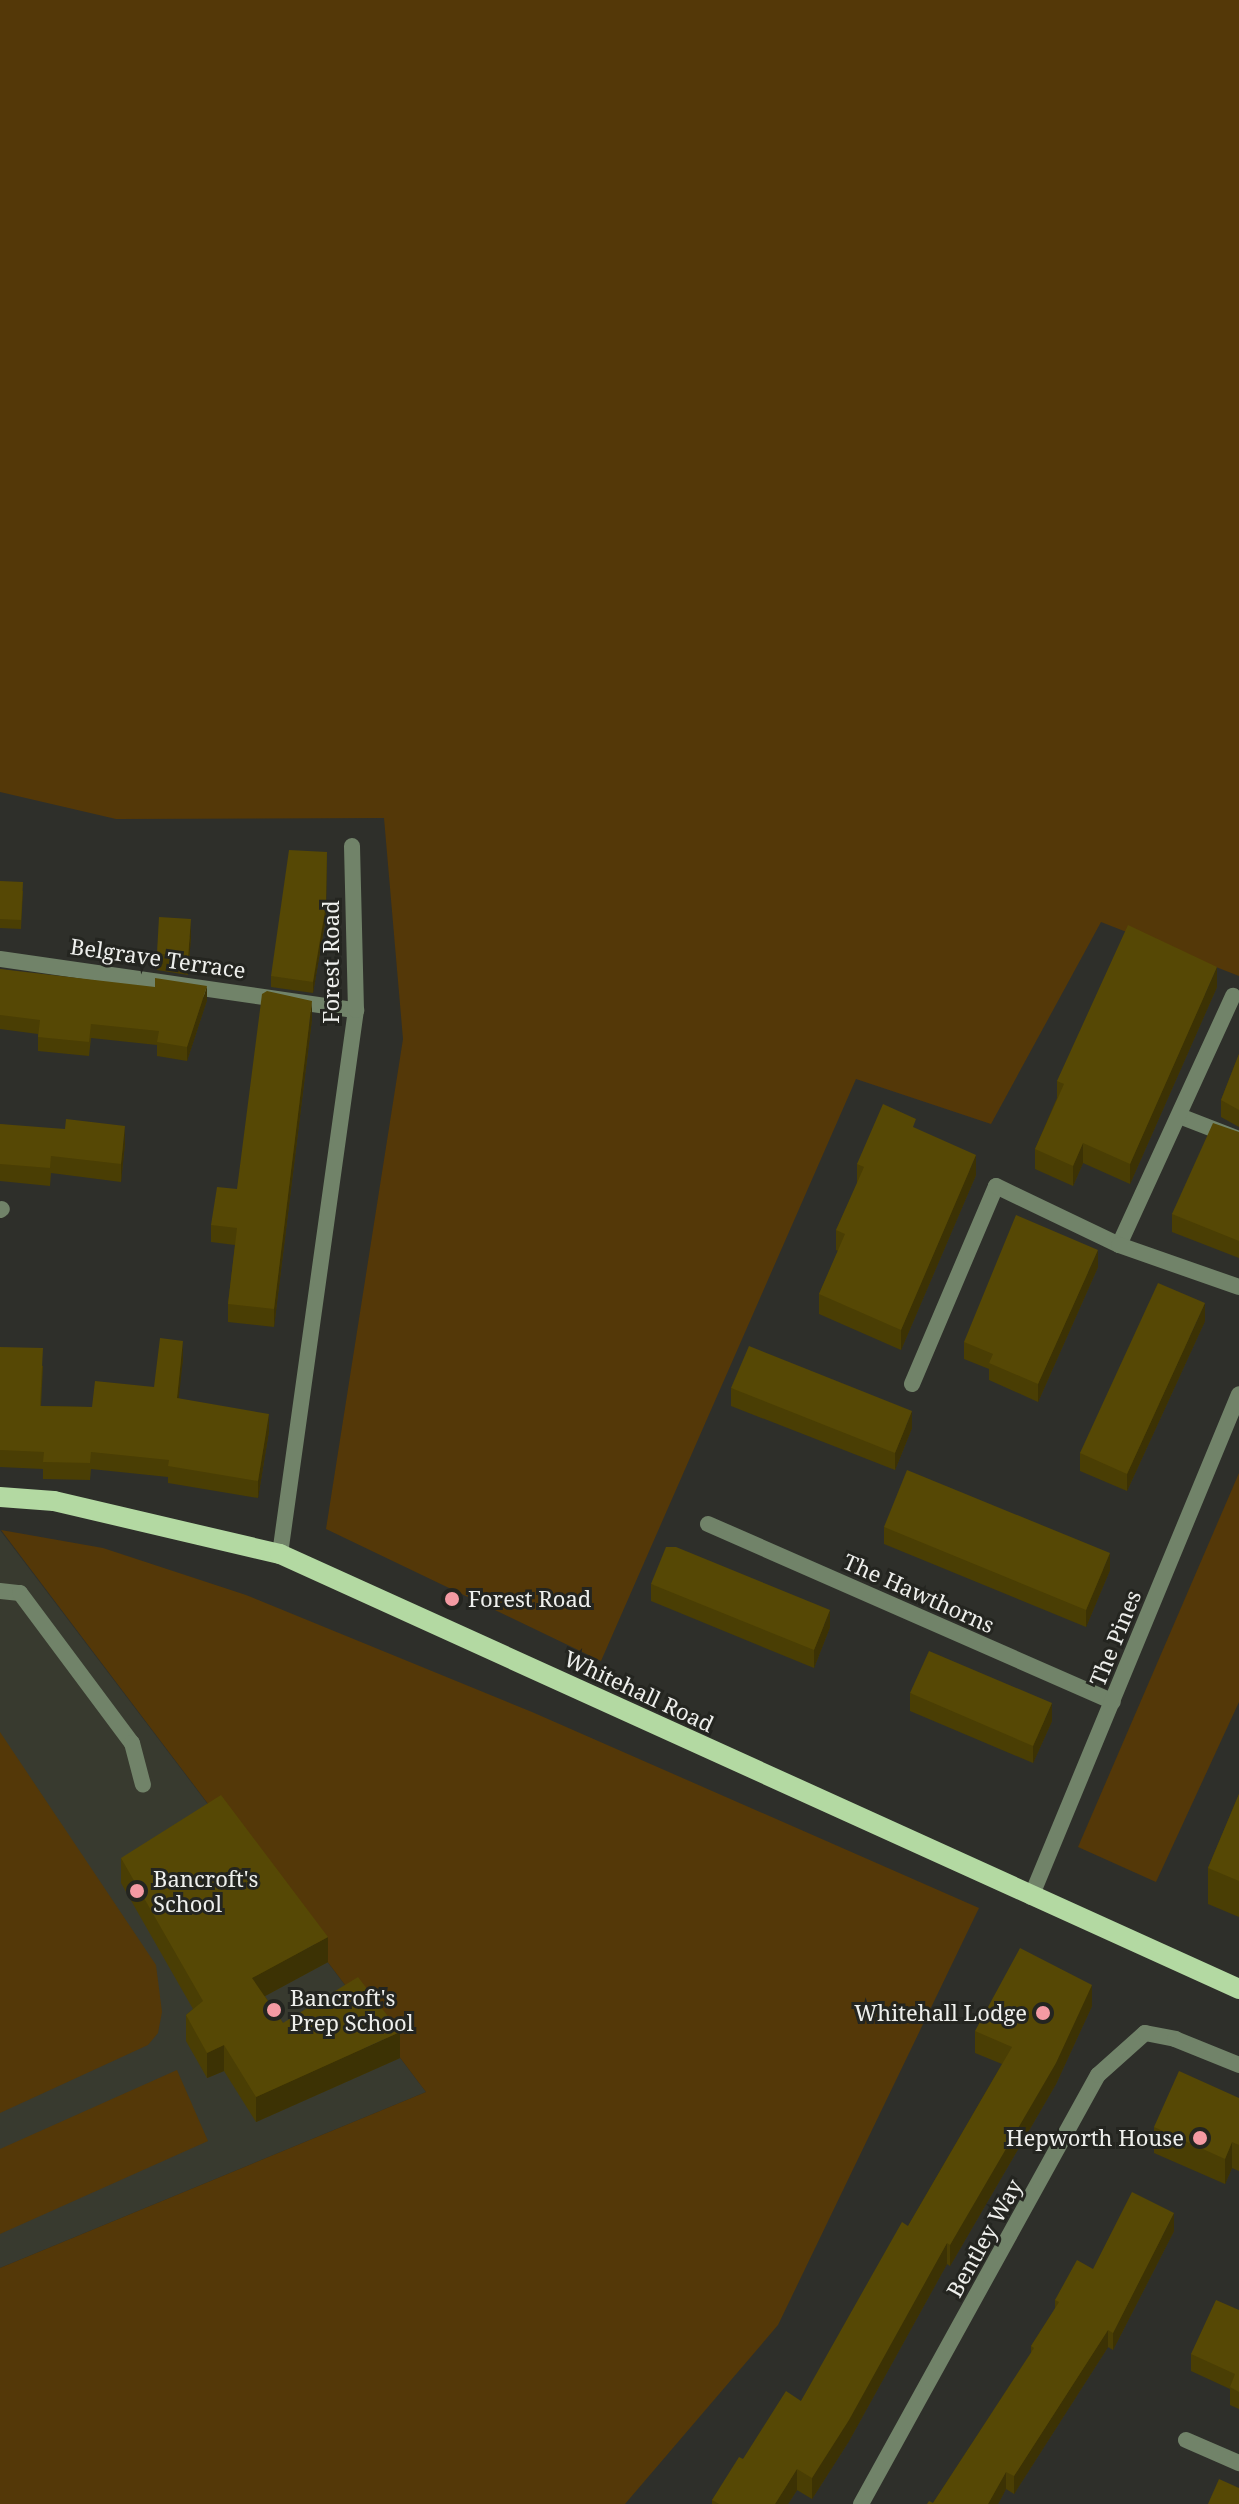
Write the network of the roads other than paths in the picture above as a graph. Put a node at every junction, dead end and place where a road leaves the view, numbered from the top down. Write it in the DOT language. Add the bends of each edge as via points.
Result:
graph roads {
  1 [pos="352,846"];
  2 [pos="0,959"];
  3 [pos="1233,996"];
  4 [pos="356,1010"];
  5 [pos="1182,1117"];
  6 [pos="1239,1139"];
  7 [pos="1119,1245"];
  8 [pos="1239,1287"];
  9 [pos="912,1384"];
  10 [pos="1239,1394"];
  11 [pos="0,1497"];
  12 [pos="708,1524"];
  13 [pos="280,1554"];
  14 [pos="0,1591"];
  15 [pos="1113,1702"];
  16 [pos="143,1785"];
  17 [pos="1031,1897"];
  18 [pos="1239,1989"];
  19 [pos="1239,2065"];
  20 [pos="1186,2440"];
  21 [pos="1239,2463"];
  22 [pos="861,2504"];
  1 -- 4 [label="street, Forest Road"];
  2 -- 4 [label="street, Belgrave Terrace"];
  3 -- 5 [label="street"];
  4 -- 13 [label="street, Forest Road"];
  5 -- 6 [label="street"];
  5 -- 7 [label="street"];
  7 -- 8 [label="street"];
  7 -- 9 [label="street" via="996,1186"];
  10 -- 15 [label="street, The Pines"];
  11 -- 13 [label="main road, Whitehall Road" via="54,1501"];
  12 -- 15 [label="street, The Hawthorns"];
  13 -- 17 [label="main road, Whitehall Road"];
  14 -- 16 [label="street" via="20,1593 132,1743"];
  15 -- 17 [label="street, The Pines"];
  17 -- 18 [label="main road, Whitehall Road"];
  19 -- 22 [label="street, Bentley Way" via="1145,2033 1098,2075"];
  20 -- 21 [label="street"];
}
